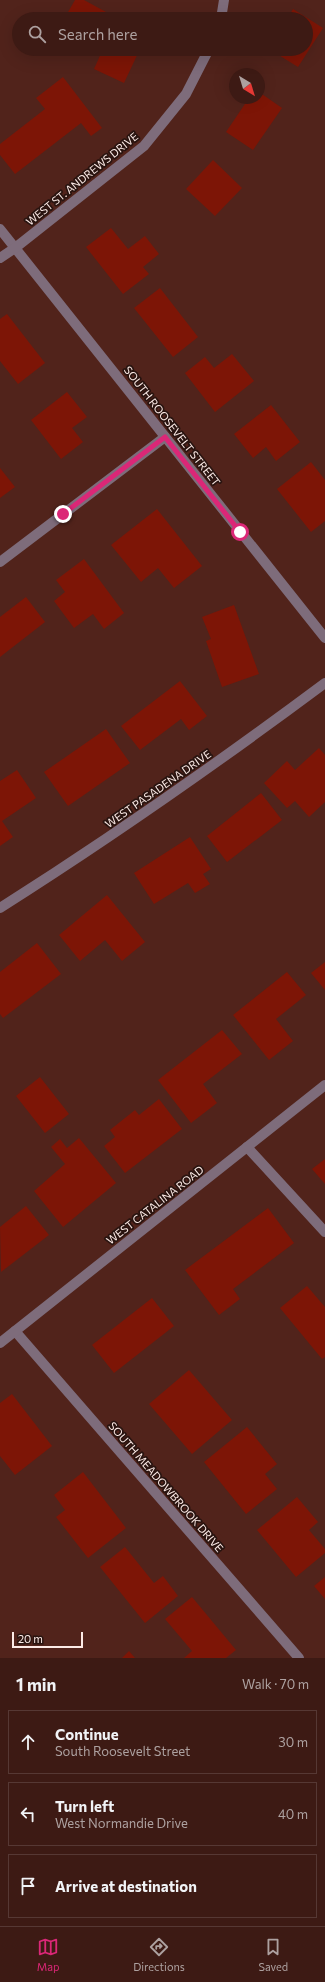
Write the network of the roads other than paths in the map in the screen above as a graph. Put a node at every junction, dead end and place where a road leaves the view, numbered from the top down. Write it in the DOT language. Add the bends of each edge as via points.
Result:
graph roads {
  1 [pos="224,0"];
  2 [pos="222,12"];
  3 [pos="205,56"];
  4 [pos="0,229"];
  5 [pos="15,248"];
  6 [pos="0,258"];
  7 [pos="165,437"];
  8 [pos="0,562"];
  9 [pos="325,638"];
  10 [pos="325,683"];
  11 [pos="0,908"];
  12 [pos="325,1085"];
  13 [pos="247,1147"];
  14 [pos="325,1232"];
  15 [pos="15,1331"];
  16 [pos="0,1343"];
  17 [pos="299,1658"];
  1 -- 2 [label="street"];
  3 -- 5 [label="street, WEST ST. ANDREWS DRIVE" via="186,94 144,146"];
  4 -- 5 [label="street, SOUTH ROOSEVELT STREET"];
  5 -- 6 [label="street, WEST ST. ANDREWS DRIVE"];
  5 -- 7 [label="street, SOUTH ROOSEVELT STREET"];
  7 -- 8 [label="street"];
  7 -- 9 [label="street, SOUTH ROOSEVELT STREET"];
  10 -- 11 [label="street, WEST PASADENA DRIVE" via="230,754 109,838"];
  12 -- 13 [label="street, WEST CATALINA ROAD"];
  13 -- 14 [label="street"];
  13 -- 15 [label="street, WEST CATALINA ROAD"];
  15 -- 16 [label="street, WEST CATALINA ROAD"];
  15 -- 17 [label="street, SOUTH MEADOWBROOK DRIVE"];
}
